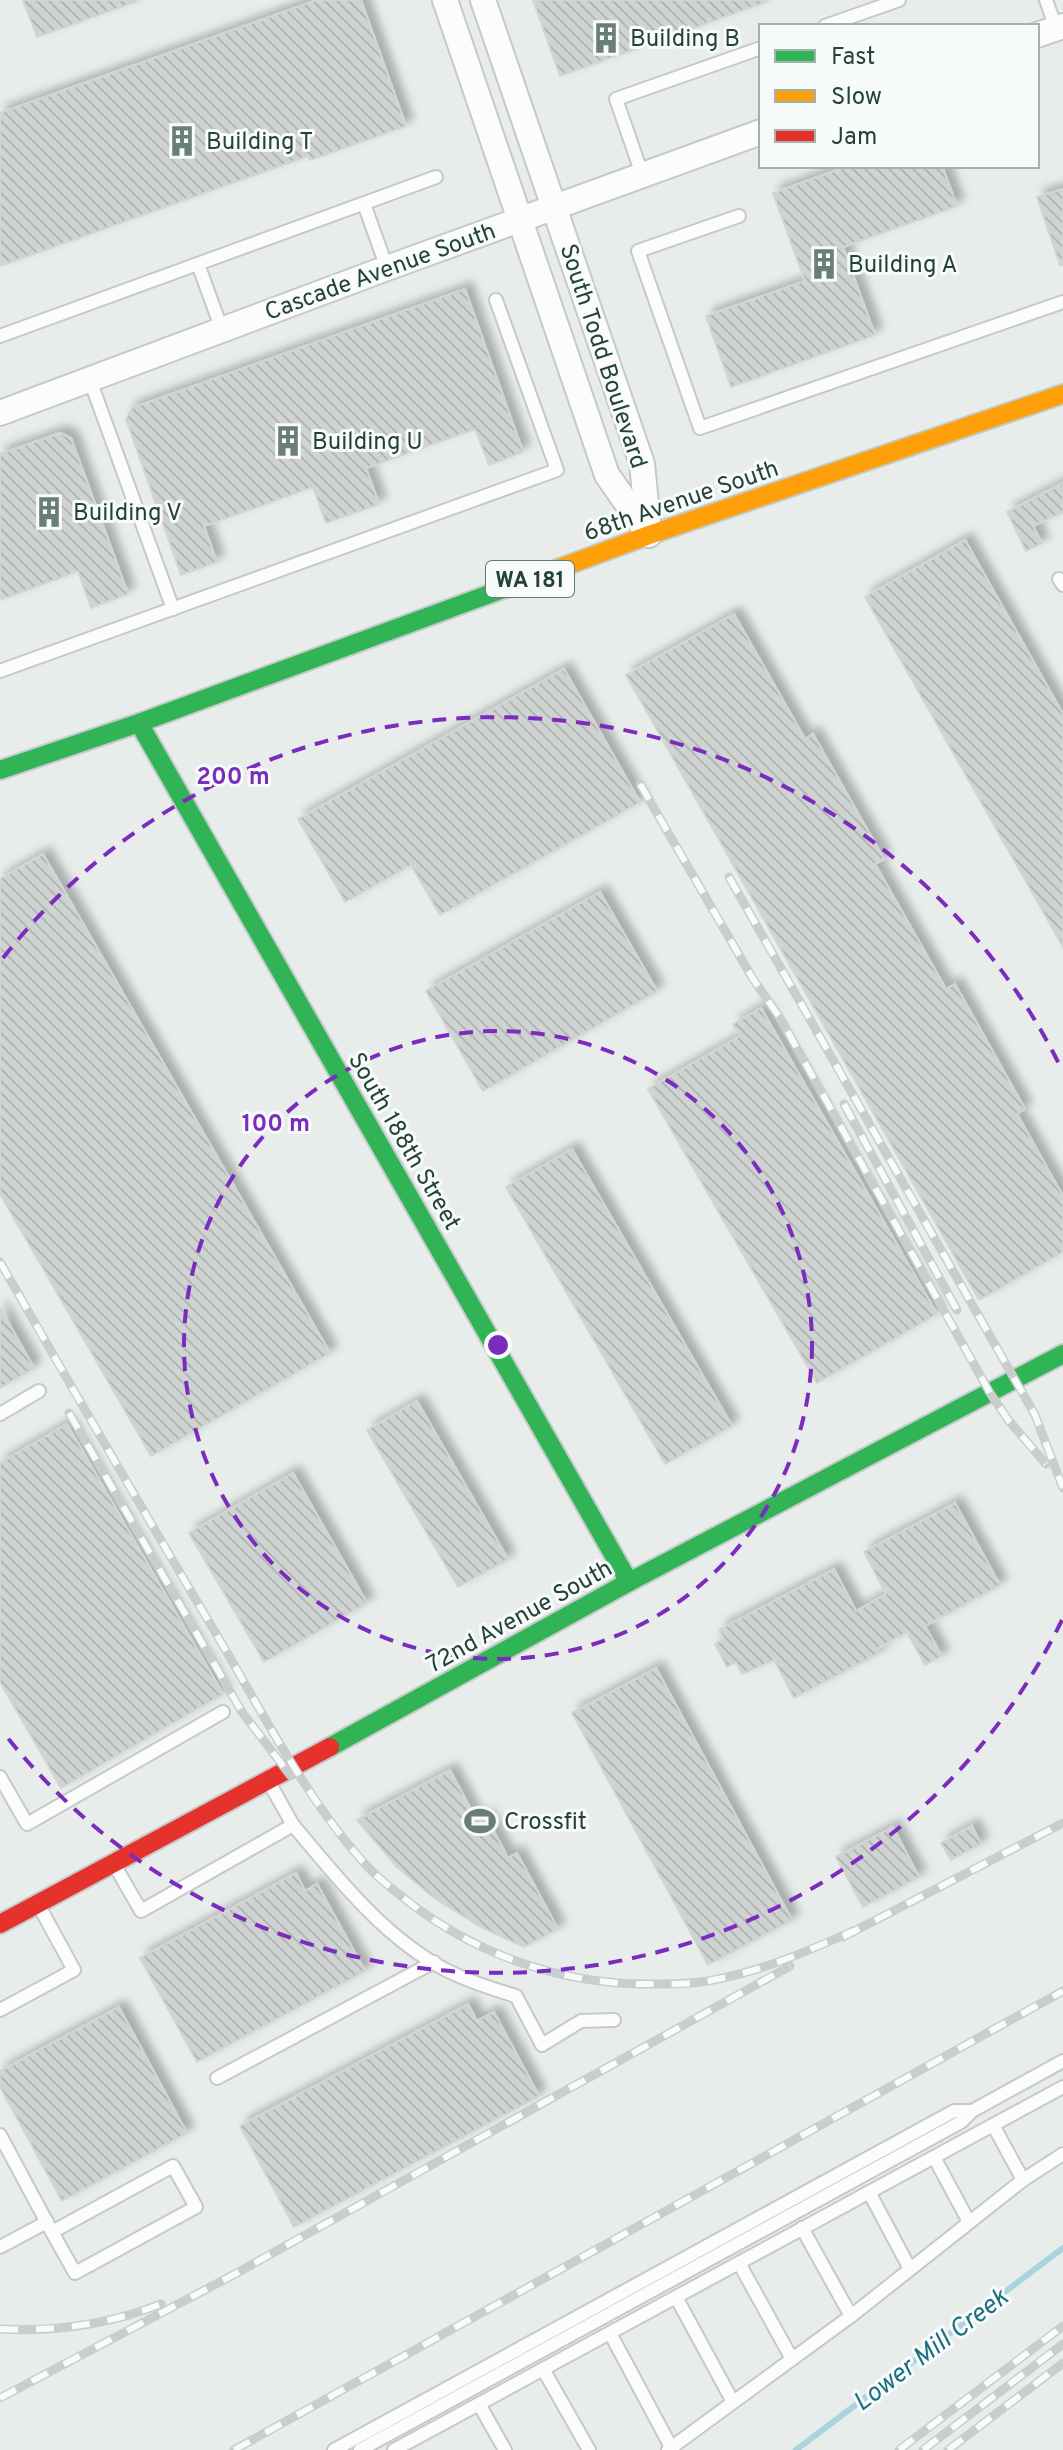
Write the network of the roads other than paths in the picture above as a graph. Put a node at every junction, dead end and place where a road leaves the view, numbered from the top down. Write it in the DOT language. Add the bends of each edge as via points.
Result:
graph roads {
  1 [pos="445,0"];
  2 [pos="483,0"];
  3 [pos="899,0"];
  4 [pos="1046,0"];
  5 [pos="831,24"];
  6 [pos="1052,29"];
  7 [pos="759,49"];
  8 [pos="759,133"];
  9 [pos="642,174"];
  10 [pos="436,177"];
  11 [pos="364,204"];
  12 [pos="555,207"];
  13 [pos="739,216"];
  14 [pos="521,219"];
  15 [pos="198,264"];
  16 [pos="387,268"];
  17 [pos="496,300"];
  18 [pos="1063,302"];
  19 [pos="222,330"];
  20 [pos="0,336"];
  21 [pos="90,380"];
  22 [pos="1063,394"];
  23 [pos="3,408"];
  24 [pos="649,535"];
  25 [pos="173,609"];
  26 [pos="0,671"];
  27 [pos="139,723"];
  28 [pos="0,770"];
  29 [pos="1063,1354"];
  30 [pos="39,1391"];
  31 [pos="0,1414"];
  32 [pos="629,1582"];
  33 [pos="223,1712"];
  34 [pos="0,1777"];
  35 [pos="268,1780"];
  36 [pos="293,1825"];
  37 [pos="114,1863"];
  38 [pos="38,1903"];
  39 [pos="0,1924"];
  40 [pos="434,1962"];
  41 [pos="0,2010"];
  42 [pos="614,2020"];
  43 [pos="1063,2061"];
  44 [pos="217,2078"];
  45 [pos="1063,2087"];
  46 [pos="972,2111"];
  47 [pos="993,2125"];
  48 [pos="0,2135"];
  49 [pos="1063,2154"];
  50 [pos="934,2157"];
  51 [pos="1023,2180"];
  52 [pos="869,2192"];
  53 [pos="969,2222"];
  54 [pos="50,2227"];
  55 [pos="802,2228"];
  56 [pos="0,2247"];
  57 [pos="739,2263"];
  58 [pos="910,2269"];
  59 [pos="676,2297"];
  60 [pos="851,2316"];
  61 [pos="610,2333"];
  62 [pos="792,2359"];
  63 [pos="543,2369"];
  64 [pos="733,2402"];
  65 [pos="479,2404"];
  66 [pos="416,2445"];
  67 [pos="670,2449"];
  68 [pos="334,2450"];
  69 [pos="360,2450"];
  70 [pos="394,2450"];
  71 [pos="505,2450"];
  72 [pos="589,2450"];
  1 -- 14 [label="street, South Todd Boulevard"];
  2 -- 12 [label="street, South Todd Boulevard"];
  3 -- 5 [label="lane"];
  4 -- 6 [label="lane"];
  7 -- 9 [label="lane" via="616,99"];
  8 -- 9 [label="street, Cascade Avenue South"];
  9 -- 12 [label="street, Cascade Avenue South"];
  10 -- 11 [label="lane"];
  11 -- 15 [label="lane"];
  11 -- 16 [label="lane"];
  12 -- 14 [label="street, Cascade Avenue South"];
  12 -- 24 [label="street, South Todd Boulevard" via="642,464"];
  13 -- 18 [label="lane" via="638,251 700,428"];
  14 -- 16 [label="street, Cascade Avenue South"];
  14 -- 24 [label="street, South Todd Boulevard" via="607,475"];
  15 -- 19 [label="lane"];
  15 -- 20 [label="lane"];
  16 -- 19 [label="street, Cascade Avenue South"];
  17 -- 25 [label="lane" via="557,470"];
  19 -- 21 [label="street, Cascade Avenue South"];
  21 -- 23 [label="street, Cascade Avenue South"];
  21 -- 25 [label="lane"];
  22 -- 24 [label="street, 68th Avenue South / WA 181"];
  24 -- 27 [label="street, 68th Avenue South / WA 181"];
  25 -- 26 [label="lane"];
  27 -- 28 [label="street, 68th Avenue South / WA 181"];
  27 -- 32 [label="street, South 188th Street"];
  29 -- 32 [label="street, 72nd Avenue South"];
  30 -- 31 [label="lane"];
  32 -- 35 [label="street, 72nd Avenue South"];
  33 -- 34 [label="lane" via="27,1824"];
  35 -- 36 [label="lane"];
  35 -- 37 [label="street, 72nd Avenue South"];
  36 -- 37 [label="lane" via="141,1911"];
  36 -- 40 [label="lane" via="370,1912"];
  37 -- 38 [label="street, 72nd Avenue South"];
  38 -- 39 [label="street, 72nd Avenue South"];
  38 -- 41 [label="lane" via="74,1970"];
  40 -- 42 [label="lane" via="516,1996 542,2045 581,2021"];
  40 -- 44 [label="lane"];
  43 -- 46 [label="lane"];
  45 -- 47 [label="lane"];
  46 -- 68 [label="lane" via="954,2111"];
  46 -- 69 [label="lane" via="961,2122"];
  47 -- 50 [label="lane"];
  47 -- 51 [label="lane"];
  48 -- 54 [label="lane"];
  49 -- 51 [label="lane"];
  50 -- 52 [label="lane"];
  50 -- 53 [label="lane"];
  51 -- 53 [label="lane"];
  52 -- 55 [label="lane"];
  52 -- 58 [label="lane"];
  53 -- 58 [label="lane"];
  54 -- 54 [label="lane" via="173,2166 196,2207 75,2273"];
  54 -- 56 [label="lane"];
  55 -- 57 [label="lane"];
  55 -- 60 [label="lane"];
  57 -- 59 [label="lane"];
  57 -- 62 [label="lane"];
  58 -- 60 [label="lane"];
  59 -- 61 [label="lane"];
  59 -- 64 [label="lane"];
  60 -- 62 [label="lane"];
  61 -- 63 [label="lane"];
  61 -- 67 [label="lane"];
  62 -- 64 [label="lane"];
  63 -- 65 [label="lane"];
  63 -- 72 [label="lane"];
  64 -- 67 [label="lane"];
  65 -- 66 [label="lane"];
  65 -- 71 [label="lane"];
  66 -- 70 [label="lane"];
}
